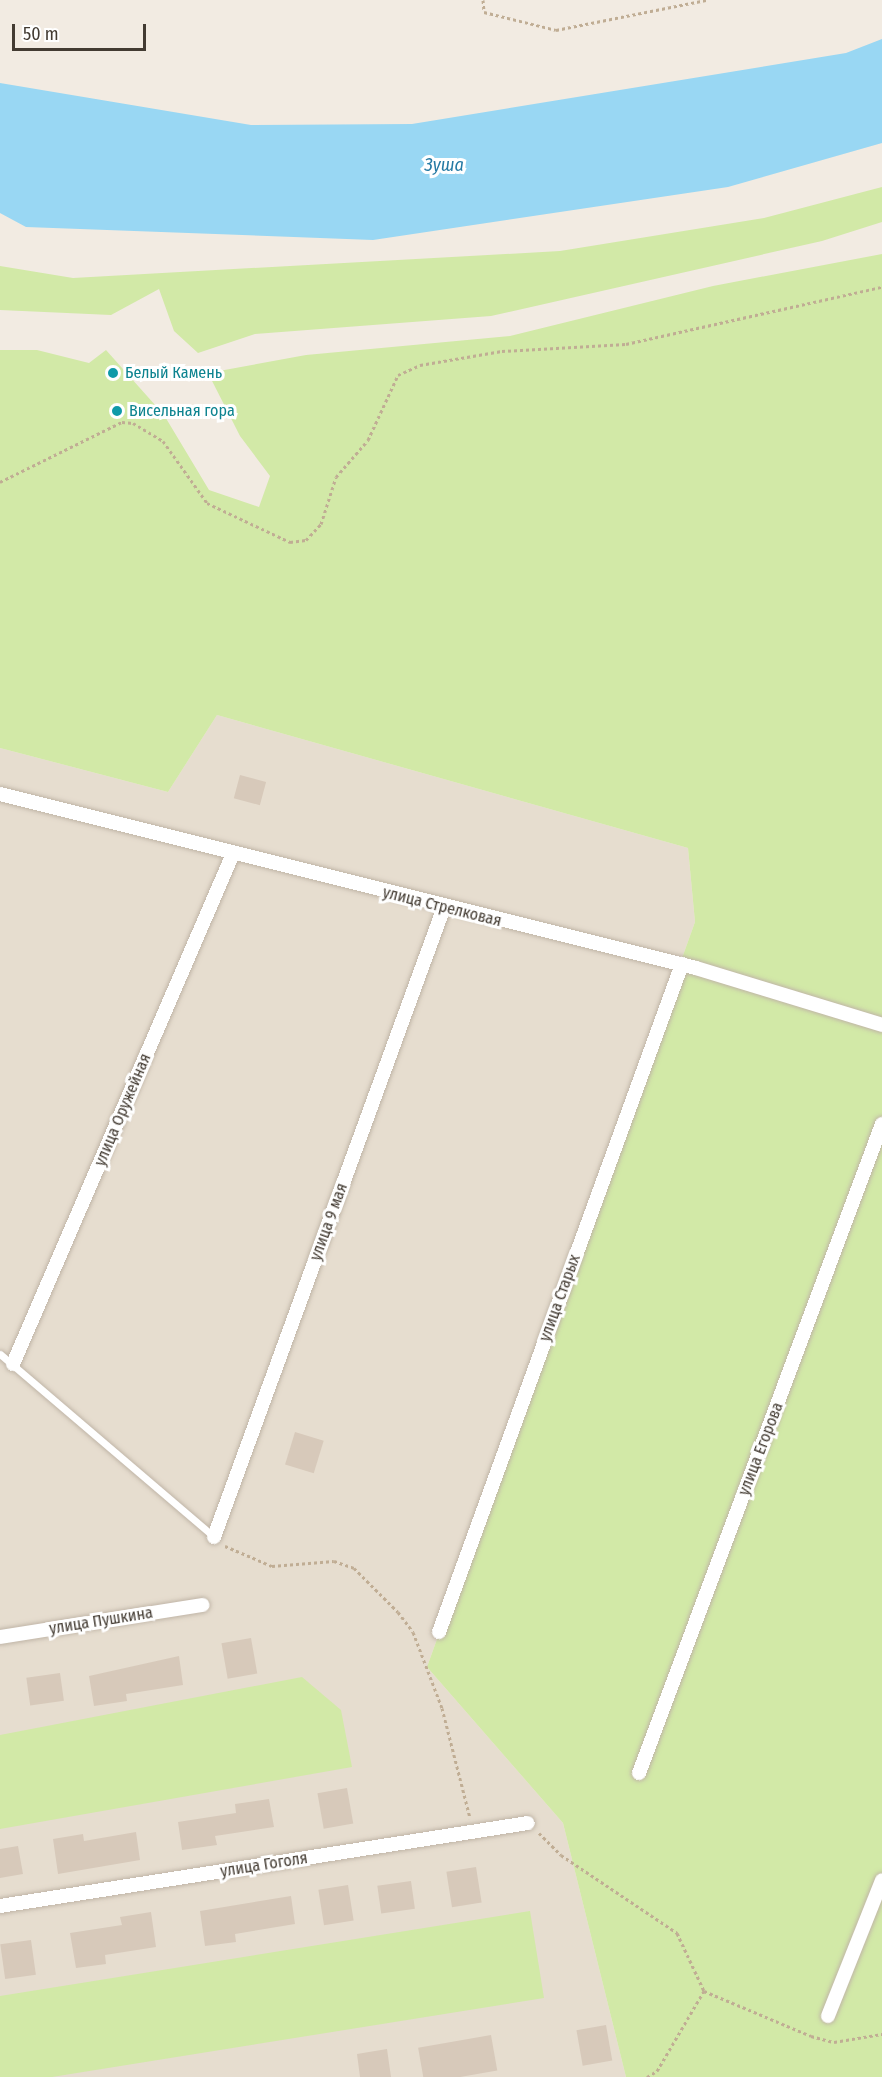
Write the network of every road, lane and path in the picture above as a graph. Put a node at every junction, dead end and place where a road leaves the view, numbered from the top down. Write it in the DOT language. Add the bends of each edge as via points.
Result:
graph roads {
  1 [pos="483,0"];
  2 [pos="706,0"];
  3 [pos="882,287"];
  4 [pos="0,482"];
  5 [pos="0,795"];
  6 [pos="232,856"];
  7 [pos="444,907"];
  8 [pos="681,964"];
  9 [pos="882,1025"];
  10 [pos="882,1124"];
  11 [pos="0,1353"];
  12 [pos="13,1364"];
  13 [pos="214,1538"];
  14 [pos="202,1605"];
  15 [pos="439,1632"];
  16 [pos="0,1637"];
  17 [pos="639,1773"];
  18 [pos="528,1823"];
  19 [pos="474,1832"];
  20 [pos="882,1880"];
  21 [pos="0,1906"];
  22 [pos="704,1991"];
  23 [pos="828,2016"];
  24 [pos="882,2034"];
  25 [pos="647,2077"];
  1 -- 2 [label="path" via="484,12 556,30"];
  3 -- 4 [label="path" via="626,344 502,351 420,364 398,375 368,440 336,477 321,524 306,540 290,542 207,503 163,441 134,423 122,422"];
  5 -- 6 [label="street, улица Стрелковая"];
  6 -- 7 [label="street, улица Стрелковая"];
  6 -- 12 [label="street, улица Оружейная"];
  7 -- 8 [label="street, улица Стрелковая"];
  7 -- 13 [label="street, улица 9 мая"];
  8 -- 9 [label="street, улица Стрелковая"];
  8 -- 15 [label="street, улица Старых"];
  10 -- 17 [label="street, улица Егорова"];
  11 -- 12 [label="lane"];
  12 -- 13 [label="lane"];
  13 -- 19 [label="path" via="237,1555 272,1566 334,1561 354,1568 398,1612 412,1632 442,1708"];
  14 -- 16 [label="street, улица Пушкина"];
  18 -- 19 [label="street, улица Гоголя"];
  18 -- 22 [label="path" via="561,1855 677,1933"];
  19 -- 21 [label="street, улица Гоголя"];
  20 -- 23 [label="street"];
  22 -- 24 [label="path" via="834,2042"];
  22 -- 25 [label="path" via="657,2071"];
}
